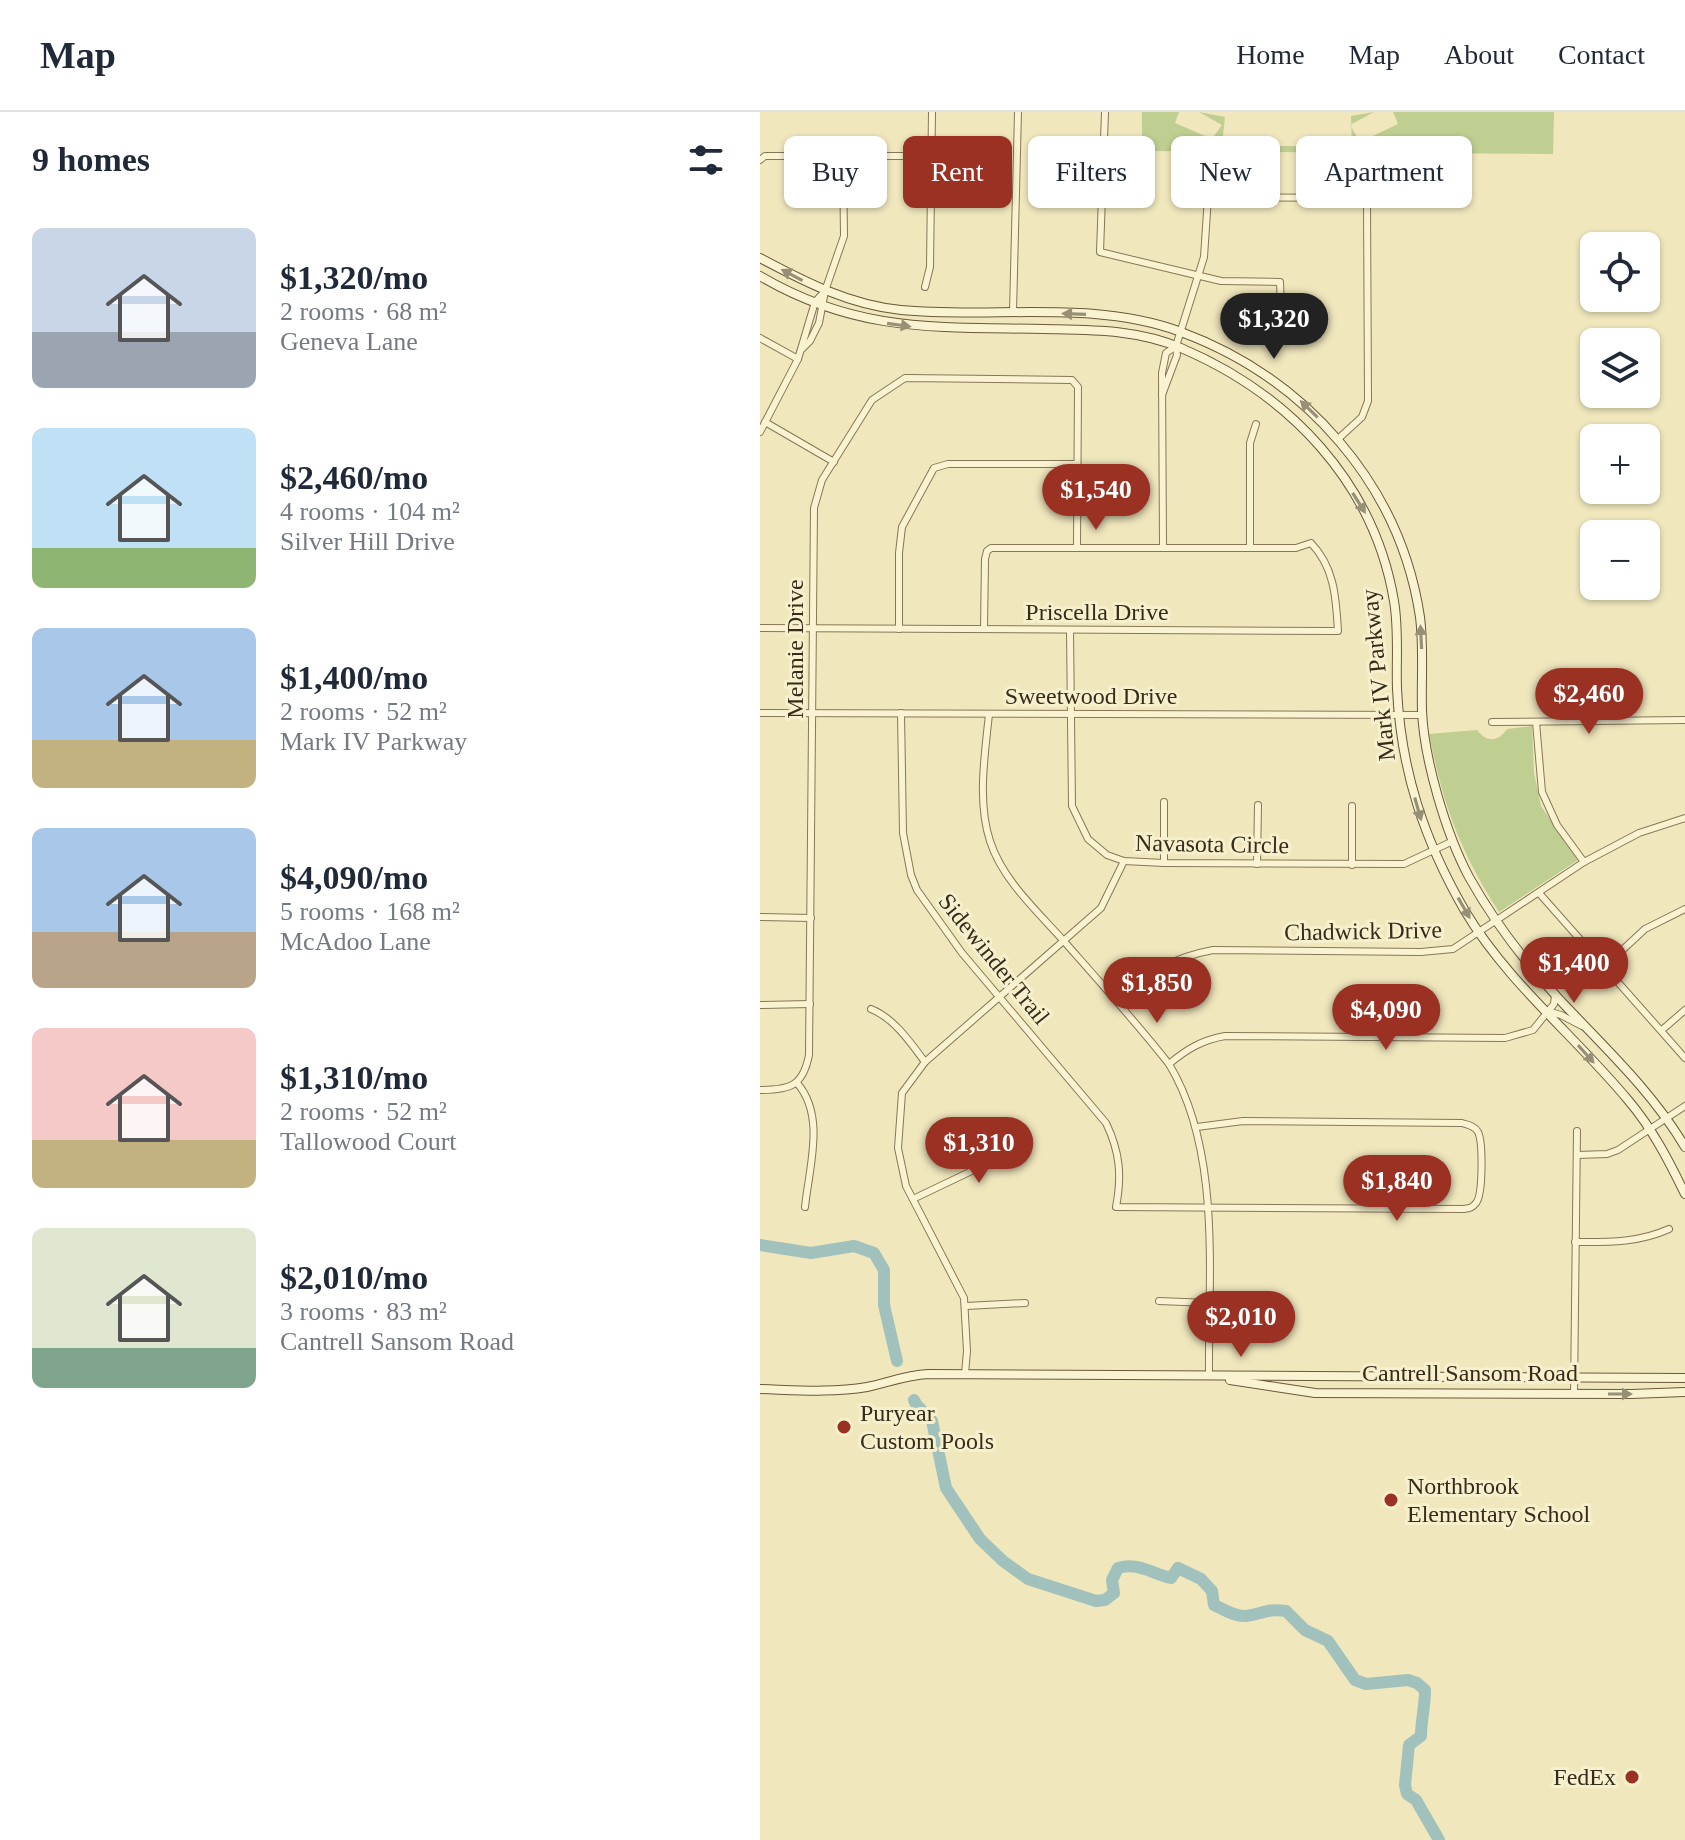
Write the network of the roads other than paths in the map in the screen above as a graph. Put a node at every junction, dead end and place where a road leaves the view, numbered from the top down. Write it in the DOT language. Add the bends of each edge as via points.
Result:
graph roads {
  1 [pos="932,112"];
  2 [pos="1018,112"];
  3 [pos="1105,112"];
  4 [pos="932,136"];
  5 [pos="784,156"];
  6 [pos="760,160"];
  7 [pos="844,208"];
  8 [pos="931,208"];
  9 [pos="760,258"];
  10 [pos="760,276"];
  11 [pos="1200,276"];
  12 [pos="925,287"];
  13 [pos="825,291"];
  14 [pos="819,304"];
  15 [pos="1013,312"];
  16 [pos="1182,332"];
  17 [pos="760,338"];
  18 [pos="1274,345"];
  19 [pos="1176,346"];
  20 [pos="802,349"];
  21 [pos="798,359"];
  22 [pos="765,422"];
  23 [pos="1256,424"];
  24 [pos="760,432"];
  25 [pos="1338,439"];
  26 [pos="834,462"];
  27 [pos="1077,464"];
  28 [pos="1163,546"];
  29 [pos="1077,547"];
  30 [pos="1250,547"];
  31 [pos="760,628"];
  32 [pos="813,629"];
  33 [pos="899,629"];
  34 [pos="984,629"];
  35 [pos="1070,630"];
  36 [pos="760,713"];
  37 [pos="813,713"];
  38 [pos="901,713"];
  39 [pos="989,714"];
  40 [pos="1071,714"];
  41 [pos="1400,715"];
  42 [pos="1422,715"];
  43 [pos="1685,720"];
  44 [pos="1492,722"];
  45 [pos="1536,722"];
  46 [pos="1164,802"];
  47 [pos="1258,805"];
  48 [pos="1352,806"];
  49 [pos="1685,818"];
  50 [pos="1453,841"];
  51 [pos="1433,850"];
  52 [pos="1124,861"];
  53 [pos="1584,862"];
  54 [pos="1164,863"];
  55 [pos="1257,864"];
  56 [pos="1352,865"];
  57 [pos="1539,893"];
  58 [pos="1685,909"];
  59 [pos="760,917"];
  60 [pos="811,918"];
  61 [pos="1496,921"];
  62 [pos="1479,932"];
  63 [pos="1064,941"];
  64 [pos="1604,967"];
  65 [pos="1555,994"];
  66 [pos="1000,998"];
  67 [pos="1116,1000"];
  68 [pos="810,1004"];
  69 [pos="760,1005"];
  70 [pos="871,1009"];
  71 [pos="1685,1010"];
  72 [pos="1547,1011"];
  73 [pos="1589,1030"];
  74 [pos="1662,1030"];
  75 [pos="1685,1058"];
  76 [pos="925,1062"];
  77 [pos="1169,1064"];
  78 [pos="797,1083"];
  79 [pos="760,1090"];
  80 [pos="1685,1106"];
  81 [pos="1667,1119"];
  82 [pos="1197,1127"];
  83 [pos="1650,1128"];
  84 [pos="1577,1131"];
  85 [pos="989,1132"];
  86 [pos="1685,1147"];
  87 [pos="1577,1155"];
  88 [pos="1685,1194"];
  89 [pos="913,1199"];
  90 [pos="1207,1206"];
  91 [pos="805,1207"];
  92 [pos="1669,1229"];
  93 [pos="1575,1242"];
  94 [pos="1159,1301"];
  95 [pos="1025,1303"];
  96 [pos="1209,1303"];
  97 [pos="966,1306"];
  98 [pos="965,1374"];
  99 [pos="1209,1375"];
  100 [pos="1321,1376"];
  101 [pos="1480,1377"];
  102 [pos="1573,1377"];
  103 [pos="1685,1378"];
  104 [pos="760,1389"];
  105 [pos="1685,1392"];
  106 [pos="1321,1393"];
  107 [pos="1480,1394"];
  108 [pos="1574,1394"];
  1 -- 4 [label="street"];
  2 -- 15 [label="street"];
  3 -- 11 [label="street" via="1100,252"];
  5 -- 6 [label="street"];
  7 -- 13 [label="street" via="844,236"];
  8 -- 12 [label="street"];
  13 -- 9 [label="main road, Mark IV Parkway, one-way"];
  10 -- 14 [label="main road, Mark IV Parkway"];
  11 -- 16 [label="street"];
  11 -- 18 [label="street" via="1280,282 1282,330"];
  11 -- 25 [label="street" via="1208,197 1367,198 1368,401 1362,417"];
  13 -- 14 [label="street"];
  13 -- 15 [label="main road, Mark IV Parkway" via="901,310"];
  14 -- 19 [label="main road, Mark IV Parkway, one-way" via="911,327 1111,331"];
  14 -- 20 [label="street"];
  14 -- 20 [label="street" via="815,331"];
  16 -- 15 [label="main road, Mark IV Parkway, one-way" via="1105,315"];
  16 -- 19 [label="street"];
  25 -- 16 [label="main road, Mark IV Parkway, one-way" via="1270,378"];
  17 -- 21 [label="street"];
  19 -- 28 [label="street" via="1162,395"];
  19 -- 41 [label="main road, Mark IV Parkway, one-way" via="1237,376 1280,406 1338,469 1369,519 1395,603"];
  20 -- 21 [label="street"];
  21 -- 22 [label="street"];
  22 -- 24 [label="street"];
  22 -- 26 [label="street"];
  23 -- 30 [label="street" via="1250,443"];
  42 -- 25 [label="main road, Mark IV Parkway, one-way" via="1420,618 1407,560 1390,517"];
  26 -- 27 [label="street, Melanie Drive" via="872,400 905,378 1076,383"];
  26 -- 32 [label="street, Melanie Drive" via="814,508"];
  27 -- 29 [label="street"];
  27 -- 33 [label="street" via="934,468 902,527"];
  28 -- 29 [label="street"];
  28 -- 30 [label="street"];
  29 -- 34 [label="street" via="987,551"];
  30 -- 35 [label="street, Priscella Drive" via="1296,548 1311,543 1323,555 1335,590 1338,631"];
  31 -- 32 [label="street, Priscella Drive"];
  32 -- 33 [label="street, Priscella Drive"];
  32 -- 37 [label="street, Melanie Drive"];
  33 -- 34 [label="street, Priscella Drive"];
  34 -- 35 [label="street, Priscella Drive"];
  35 -- 40 [label="street, Navasota Circle"];
  36 -- 37 [label="street, Sweetwood Drive"];
  37 -- 38 [label="street, Sweetwood Drive"];
  37 -- 60 [label="street, Melanie Drive"];
  38 -- 39 [label="street, Sweetwood Drive"];
  38 -- 66 [label="street, Sidewinder Trail" via="903,833 911,875 927,907"];
  39 -- 40 [label="street, Sweetwood Drive"];
  39 -- 63 [label="street" via="984,801 989,838 1002,866"];
  40 -- 41 [label="street, Sweetwood Drive"];
  40 -- 52 [label="street, Navasota Circle" via="1076,818 1096,847"];
  41 -- 42 [label="street, Sweetwood Drive"];
  41 -- 51 [label="main road, Mark IV Parkway, one-way" via="1404,757"];
  42 -- 50 [label="main road, Mark IV Parkway" via="1430,765"];
  43 -- 45 [label="street"];
  44 -- 45 [label="street"];
  45 -- 53 [label="street" via="1542,792 1557,825"];
  46 -- 54 [label="street"];
  47 -- 55 [label="street"];
  48 -- 56 [label="street"];
  49 -- 53 [label="street, Chadwick Drive" via="1639,833"];
  50 -- 51 [label="street, Navasota Circle"];
  50 -- 61 [label="main road, Mark IV Parkway"];
  51 -- 56 [label="street, Navasota Circle" via="1404,864"];
  51 -- 62 [label="main road, Mark IV Parkway, one-way"];
  52 -- 54 [label="street, Navasota Circle"];
  52 -- 63 [label="street" via="1101,908"];
  53 -- 57 [label="street, Chadwick Drive"];
  54 -- 55 [label="street, Navasota Circle"];
  55 -- 56 [label="street, Navasota Circle"];
  57 -- 61 [label="street, Chadwick Drive"];
  57 -- 64 [label="street"];
  58 -- 64 [label="street" via="1645,929"];
  59 -- 60 [label="street"];
  60 -- 68 [label="street, Melanie Drive"];
  61 -- 62 [label="street, Chadwick Drive"];
  61 -- 65 [label="main road, Mark IV Parkway"];
  62 -- 67 [label="street, Chadwick Drive" via="1443,951 1213,950 1158,968"];
  62 -- 72 [label="main road, Mark IV Parkway"];
  63 -- 66 [label="street"];
  63 -- 67 [label="street"];
  64 -- 74 [label="street"];
  65 -- 72 [label="street"];
  65 -- 73 [label="main road, Mark IV Parkway"];
  66 -- 76 [label="street"];
  66 -- 90 [label="street, Sidewinder Trail" via="1106,1123 1121,1179 1116,1207"];
  67 -- 77 [label="street"];
  68 -- 69 [label="street"];
  68 -- 78 [label="street, Melanie Drive" via="809,1055"];
  70 -- 76 [label="street" via="905,1035"];
  71 -- 74 [label="street"];
  72 -- 73 [label="street"];
  72 -- 77 [label="street" via="1533,1030 1505,1038 1225,1036 1188,1048"];
  72 -- 83 [label="main road, Mark IV Parkway, one-way"];
  73 -- 81 [label="main road, Mark IV Parkway"];
  74 -- 75 [label="street"];
  76 -- 89 [label="street" via="905,1086 899,1105 898,1148"];
  77 -- 82 [label="street"];
  78 -- 79 [label="street" via="782,1090"];
  78 -- 91 [label="street" via="815,1122"];
  80 -- 81 [label="street"];
  81 -- 83 [label="street"];
  81 -- 86 [label="main road, Mark IV Parkway"];
  82 -- 90 [label="street"];
  82 -- 90 [label="street" via="1243,1121 1462,1123 1478,1132 1479,1199 1464,1209"];
  83 -- 87 [label="street" via="1607,1154"];
  83 -- 88 [label="main road, Mark IV Parkway"];
  84 -- 87 [label="street"];
  85 -- 89 [label="street" via="990,1156 982,1166"];
  87 -- 93 [label="street"];
  89 -- 97 [label="street"];
  90 -- 96 [label="street"];
  92 -- 93 [label="street" via="1618,1243"];
  93 -- 102 [label="street"];
  94 -- 96 [label="street"];
  95 -- 97 [label="street"];
  96 -- 99 [label="street"];
  97 -- 98 [label="street"];
  98 -- 99 [label="main road, Cantrell Sansom Road"];
  98 -- 104 [label="main road, Cantrell Sansom Road" via="911,1375 867,1387"];
  99 -- 100 [label="main road, Cantrell Sansom Road"];
  99 -- 106 [label="main road, Cantrell Sansom Road"];
  100 -- 101 [label="main road, Cantrell Sansom Road"];
  100 -- 106 [label="main road"];
  101 -- 102 [label="main road, Cantrell Sansom Road"];
  101 -- 107 [label="main road"];
  102 -- 103 [label="main road, Cantrell Sansom Road"];
  102 -- 108 [label="street"];
  108 -- 105 [label="main road, Cantrell Sansom Road, one-way"];
  106 -- 107 [label="main road, Cantrell Sansom Road"];
  107 -- 108 [label="main road, Cantrell Sansom Road"];
}
